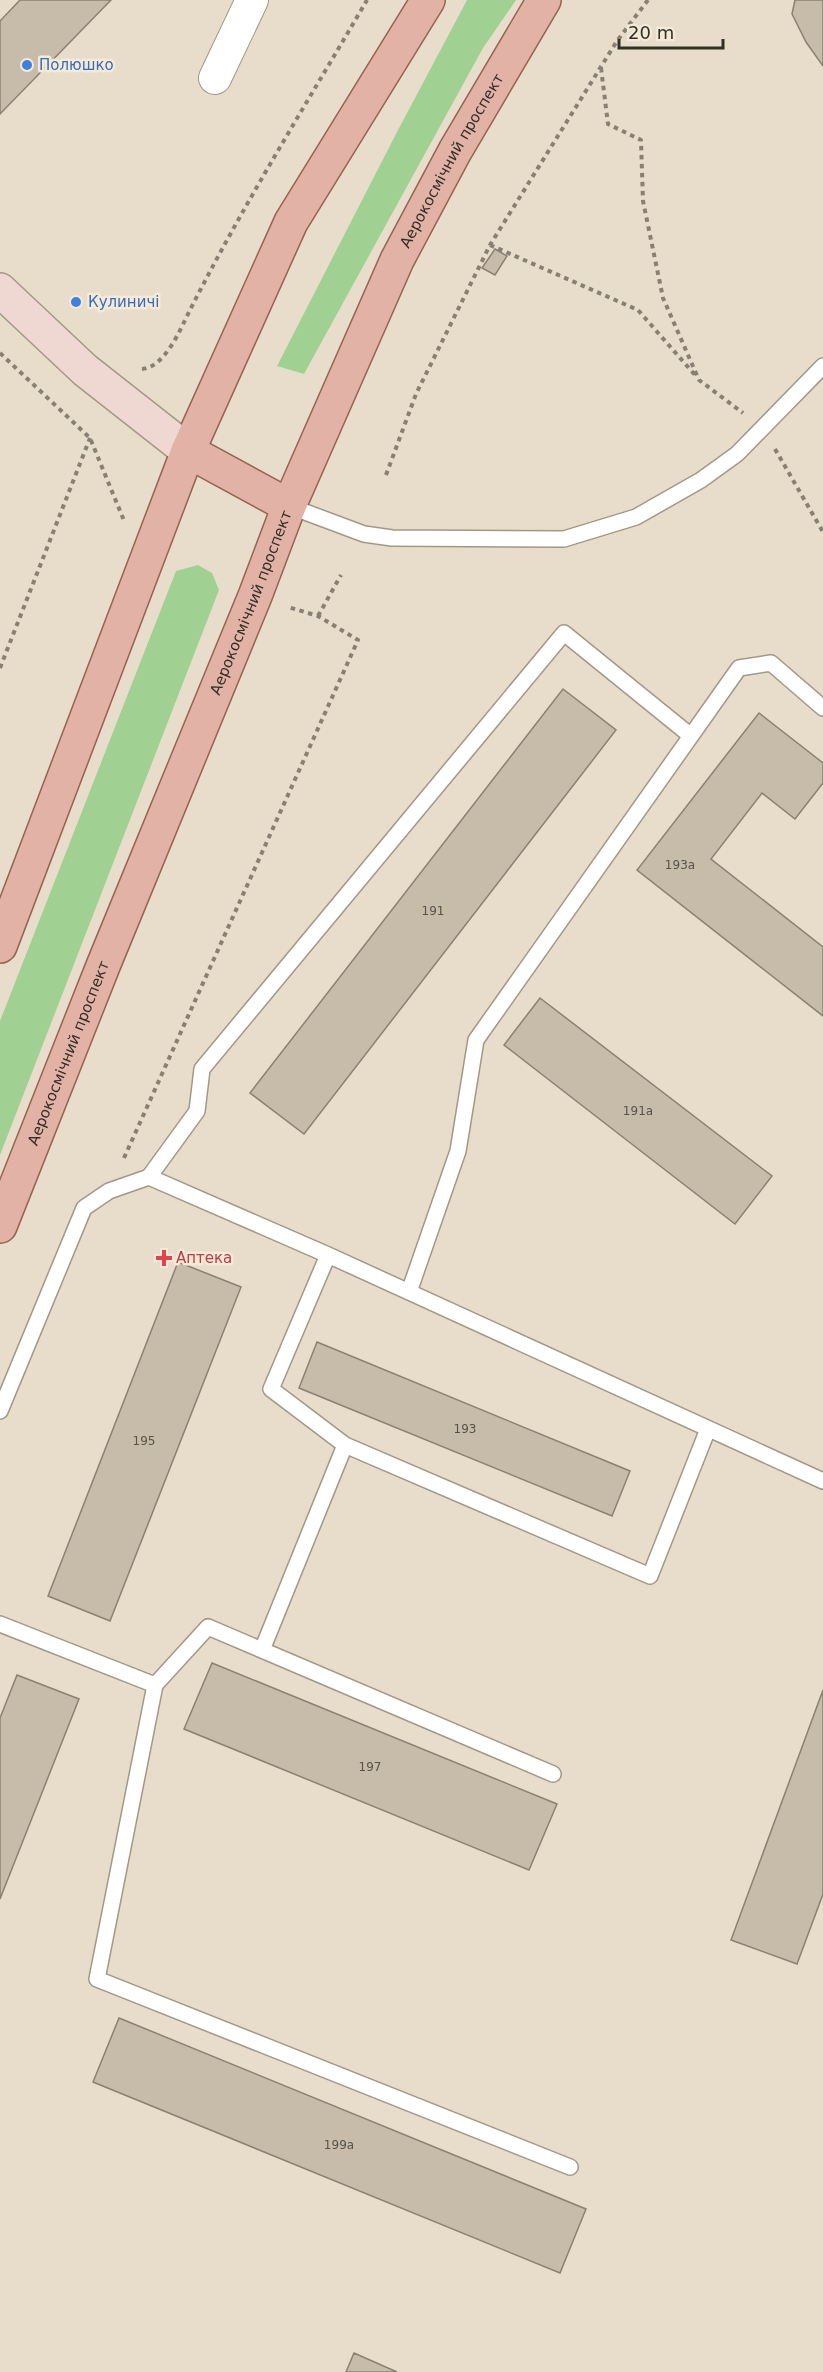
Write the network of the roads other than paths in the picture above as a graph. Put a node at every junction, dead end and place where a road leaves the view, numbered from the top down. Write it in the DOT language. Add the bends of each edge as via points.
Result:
graph roads {
  1 [pos="252,0"];
  2 [pos="428,0"];
  3 [pos="544,0"];
  4 [pos="215,78"];
  5 [pos="0,290"];
  6 [pos="823,366"];
  7 [pos="188,451"];
  8 [pos="289,506"];
  9 [pos="823,708"];
  10 [pos="691,736"];
  11 [pos="0,946"];
  12 [pos="149,1177"];
  13 [pos="0,1226"];
  14 [pos="328,1255"];
  15 [pos="410,1292"];
  16 [pos="0,1411"];
  17 [pos="708,1429"];
  18 [pos="345,1445"];
  19 [pos="823,1481"];
  20 [pos="0,1624"];
  21 [pos="262,1650"];
  22 [pos="154,1684"];
  23 [pos="553,1774"];
  24 [pos="570,2167"];
  1 -- 4 [label="street"];
  2 -- 7 [label="main road" via="291,222"];
  3 -- 8 [label="main road, Аерокосмічний проспект" via="397,260"];
  5 -- 7 [label="main road" via="85,369"];
  6 -- 8 [label="lane" via="737,454 701,480 636,517 564,538 392,538 364,534"];
  7 -- 8 [label="main road"];
  7 -- 11 [label="main road"];
  8 -- 13 [label="main road, Аерокосмічний проспект"];
  9 -- 10 [label="lane" via="771,663 739,668"];
  10 -- 12 [label="lane" via="564,633 202,1069 197,1111"];
  10 -- 15 [label="lane" via="476,1040 458,1151"];
  12 -- 14 [label="lane"];
  12 -- 16 [label="lane" via="109,1191 84,1208"];
  14 -- 15 [label="lane"];
  14 -- 18 [label="lane" via="271,1389"];
  15 -- 17 [label="lane"];
  17 -- 18 [label="lane" via="650,1576"];
  17 -- 19 [label="lane"];
  18 -- 21 [label="lane"];
  20 -- 22 [label="lane"];
  21 -- 22 [label="lane" via="208,1627"];
  21 -- 23 [label="lane"];
  22 -- 24 [label="lane" via="97,1979"];
}
